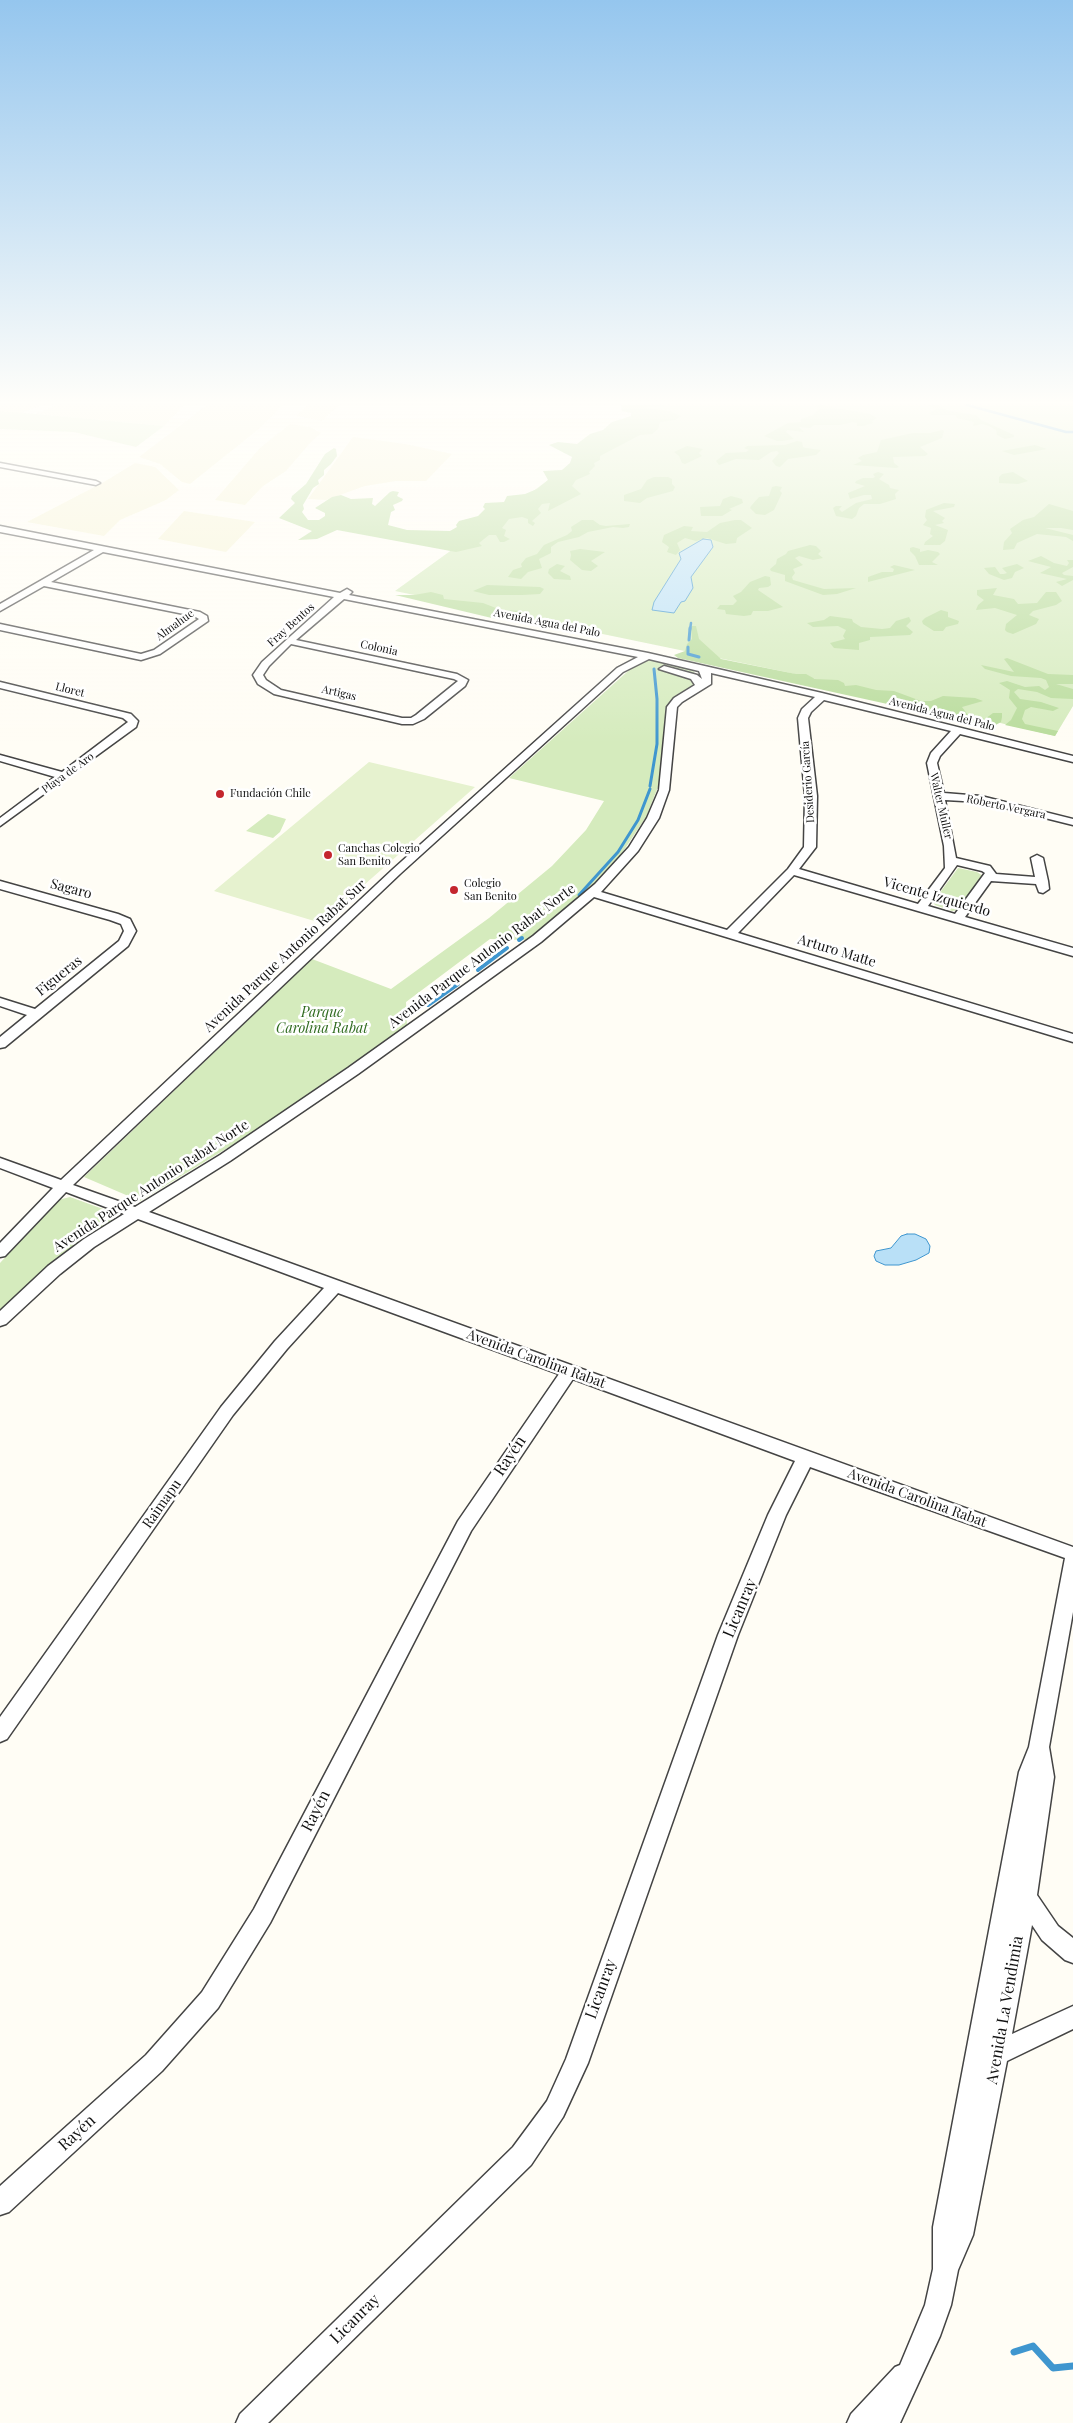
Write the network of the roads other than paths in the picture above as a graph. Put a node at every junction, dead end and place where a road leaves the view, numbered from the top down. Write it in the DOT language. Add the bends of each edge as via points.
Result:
graph roads {
  1 [pos="0,521"];
  2 [pos="20,524"];
  3 [pos="0,528"];
  4 [pos="12,530"];
  5 [pos="0,536"];
  6 [pos="103,548"];
  7 [pos="43,583"];
  8 [pos="346,593"];
  9 [pos="0,608"];
  10 [pos="0,626"];
  11 [pos="289,641"];
  12 [pos="584,643"];
  13 [pos="648,656"];
  14 [pos="629,664"];
  15 [pos="614,665"];
  16 [pos="702,668"];
  17 [pos="262,682"];
  18 [pos="770,684"];
  19 [pos="0,685"];
  20 [pos="699,688"];
  21 [pos="822,696"];
  22 [pos="413,720"];
  23 [pos="133,721"];
  24 [pos="957,731"];
  25 [pos="0,758"];
  26 [pos="1073,759"];
  27 [pos="64,776"];
  28 [pos="939,796"];
  29 [pos="1073,822"];
  30 [pos="0,823"];
  31 [pos="1037,858"];
  32 [pos="952,861"];
  33 [pos="792,871"];
  34 [pos="988,878"];
  35 [pos="0,885"];
  36 [pos="592,893"];
  37 [pos="921,908"];
  38 [pos="958,919"];
  39 [pos="130,928"];
  40 [pos="730,934"];
  41 [pos="1073,952"];
  42 [pos="0,1002"];
  43 [pos="37,1014"];
  44 [pos="1073,1038"];
  45 [pos="0,1044"];
  46 [pos="0,1163"];
  47 [pos="63,1186"];
  48 [pos="137,1213"];
  49 [pos="0,1252"];
  50 [pos="336,1285"];
  51 [pos="0,1320"];
  52 [pos="570,1371"];
  53 [pos="805,1458"];
  54 [pos="1073,1554"];
  55 [pos="1073,1560"];
  56 [pos="0,1733"];
  57 [pos="1039,1747"];
  58 [pos="1026,1897"];
  59 [pos="1073,1952"];
  60 [pos="1073,2017"];
  61 [pos="997,2054"];
  62 [pos="975,2064"];
  63 [pos="0,2203"];
  64 [pos="946,2269"];
  65 [pos="913,2366"];
  66 [pos="249,2423"];
  67 [pos="860,2423"];
  68 [pos="886,2423"];
  1 -- 2 [label="street"];
  3 -- 4 [label="street, Avenida Agua del Palo"];
  4 -- 5 [label="street"];
  4 -- 6 [label="street, Avenida Agua del Palo"];
  6 -- 7 [label="street"];
  6 -- 8 [label="street, Avenida Agua del Palo"];
  7 -- 9 [label="street"];
  7 -- 10 [label="street, Almahue" via="204,618 157,652 142,656"];
  8 -- 11 [label="street, Fray Bentos"];
  8 -- 12 [label="street, Avenida Agua del Palo"];
  11 -- 17 [label="street, Fray Bentos" via="260,671 258,675"];
  11 -- 22 [label="street, Colonia" via="463,680"];
  12 -- 13 [label="street, Avenida Agua del Palo"];
  12 -- 15 [label="street" via="599,650"];
  13 -- 14 [label="street, Avenida Parque Antonio Rabat Sur"];
  13 -- 16 [label="street, Avenida Agua del Palo"];
  14 -- 15 [label="street, Avenida Parque Antonio Rabat Sur"];
  14 -- 20 [label="street" via="642,664 689,676 698,680"];
  15 -- 47 [label="street, Avenida Parque Antonio Rabat Sur"];
  16 -- 18 [label="street, Avenida Agua del Palo"];
  16 -- 20 [label="street" via="708,679"];
  17 -- 22 [label="street, Artigas" via="278,692"];
  18 -- 20 [label="street, Avenida Parque Antonio Rabat Norte" via="719,684"];
  18 -- 21 [label="street, Avenida Agua del Palo"];
  19 -- 23 [label="street, Lloret" via="127,716"];
  20 -- 36 [label="street, Avenida Parque Antonio Rabat Norte" via="672,707 664,790 653,818 634,849"];
  21 -- 24 [label="street, Avenida Agua del Palo"];
  21 -- 33 [label="street, Desiderio García" via="803,718 812,840 806,854"];
  23 -- 27 [label="street, Playa de Aro" via="132,726"];
  24 -- 26 [label="street, Avenida Agua del Palo"];
  24 -- 28 [label="street, Walter Muller" via="933,759"];
  25 -- 27 [label="street"];
  27 -- 30 [label="street, Playa de Aro"];
  28 -- 29 [label="street, Roberto Vergara" via="981,799"];
  28 -- 32 [label="street, Walter Muller"];
  31 -- 34 [label="street" via="1043,885"];
  32 -- 34 [label="street" via="986,868 991,871"];
  32 -- 37 [label="street" via="949,872"];
  33 -- 37 [label="street, Vicente Izquierdo"];
  33 -- 40 [label="street, Desiderio García"];
  34 -- 38 [label="street"];
  35 -- 39 [label="street, Sagaro" via="114,916"];
  36 -- 40 [label="street, Arturo Matte"];
  36 -- 48 [label="street, Avenida Parque Antonio Rabat Norte" via="537,939 353,1071"];
  37 -- 38 [label="street, Vicente Izquierdo"];
  38 -- 41 [label="street, Vicente Izquierdo"];
  39 -- 43 [label="street, Figueras" via="124,942"];
  40 -- 44 [label="street, Arturo Matte"];
  42 -- 43 [label="street"];
  43 -- 45 [label="street, Figueras"];
  46 -- 47 [label="street, Avenida Carolina Rabat"];
  47 -- 48 [label="street, Avenida Carolina Rabat"];
  47 -- 49 [label="street, Avenida Parque Antonio Rabat Sur"];
  48 -- 50 [label="street, Avenida Carolina Rabat"];
  48 -- 51 [label="street, Avenida Parque Antonio Rabat Norte" via="54,1270"];
  50 -- 52 [label="street, Avenida Carolina Rabat"];
  50 -- 56 [label="street, Raimapu" via="227,1411"];
  52 -- 53 [label="street, Avenida Carolina Rabat"];
  52 -- 63 [label="street, Rayén" via="464,1526 262,1916 210,2000 154,2063"];
  53 -- 54 [label="street, Avenida Carolina Rabat"];
  53 -- 66 [label="street, Licanray" via="777,1515 728,1635 576,2063 555,2109 522,2156"];
  55 -- 57 [label="street, Avenida La Vendimia"];
  57 -- 58 [label="street, Avenida La Vendimia" via="1044,1777"];
  57 -- 62 [label="street, Avenida La Vendimia" via="1029,1772"];
  58 -- 59 [label="street" via="1050,1932"];
  58 -- 61 [label="street, Avenida La Vendimia"];
  60 -- 61 [label="street"];
  61 -- 62 [label="street"];
  61 -- 64 [label="street, Avenida La Vendimia" via="961,2234"];
  62 -- 64 [label="street, Avenida La Vendimia" via="945,2228"];
  64 -- 65 [label="street, Avenida La Vendimia" via="938,2305"];
  65 -- 67 [label="street"];
  65 -- 68 [label="street, Avenida La Vendimia"];
}
